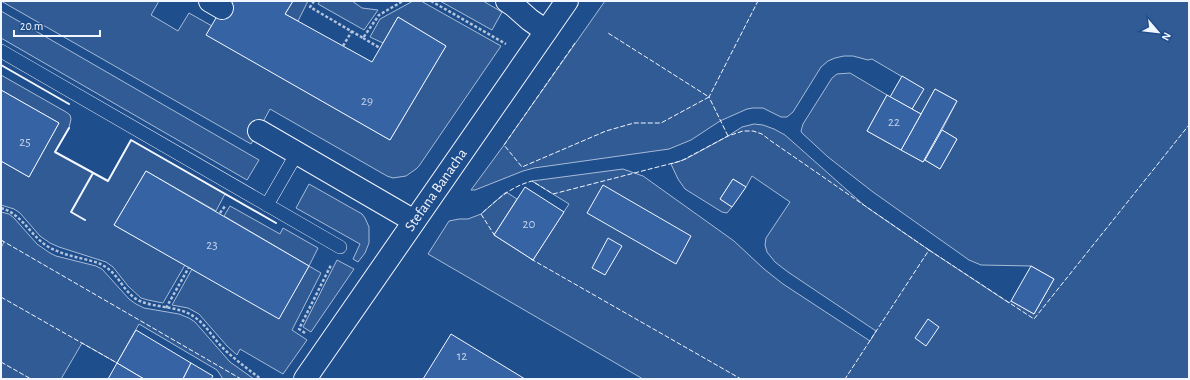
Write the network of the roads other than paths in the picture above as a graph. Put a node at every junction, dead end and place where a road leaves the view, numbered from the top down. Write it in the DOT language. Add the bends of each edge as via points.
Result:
graph roads {
  1 [pos="507,1"];
  2 [pos="567,1"];
  3 [pos="546,31"];
  4 [pos="1,51"];
  5 [pos="259,131"];
  6 [pos="297,153"];
  7 [pos="267,205"];
  8 [pos="414,221"];
  9 [pos="340,247"];
  10 [pos="305,379"];
  1 -- 3 [label="street"];
  2 -- 3 [label="street, Stefana Banacha"];
  3 -- 8 [label="street, Stefana Banacha"];
  4 -- 7 [label="lane"];
  5 -- 6 [label="street"];
  6 -- 7 [label="lane"];
  6 -- 8 [label="street"];
  7 -- 9 [label="lane"];
  8 -- 10 [label="street, Stefana Banacha"];
}
